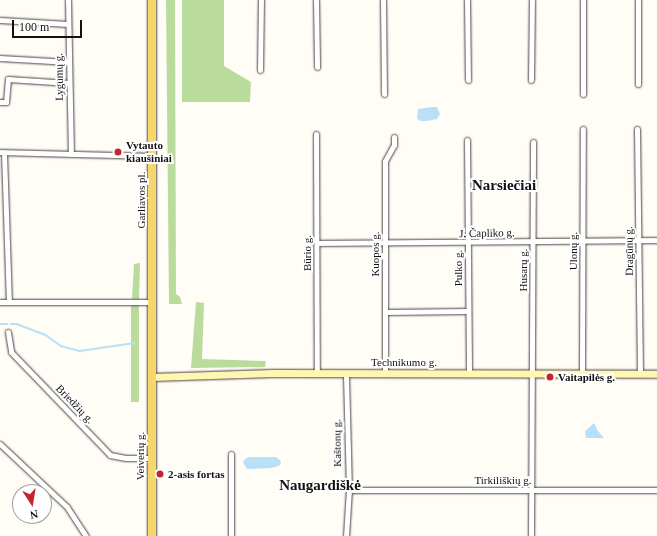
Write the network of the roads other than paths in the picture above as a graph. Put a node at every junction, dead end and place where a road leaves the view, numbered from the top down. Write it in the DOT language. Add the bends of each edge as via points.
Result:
graph roads {
  1 [pos="68,0"];
  2 [pos="152,0"];
  3 [pos="261,0"];
  4 [pos="316,0"];
  5 [pos="383,0"];
  6 [pos="467,0"];
  7 [pos="532,0"];
  8 [pos="583,0"];
  9 [pos="638,0"];
  10 [pos="0,20"];
  11 [pos="68,24"];
  12 [pos="0,58"];
  13 [pos="69,62"];
  14 [pos="317,67"];
  15 [pos="260,70"];
  16 [pos="468,80"];
  17 [pos="531,80"];
  18 [pos="70,84"];
  19 [pos="638,84"];
  20 [pos="384,94"];
  21 [pos="583,94"];
  22 [pos="0,102"];
  23 [pos="583,129"];
  24 [pos="637,129"];
  25 [pos="316,134"];
  26 [pos="394,137"];
  27 [pos="467,140"];
  28 [pos="533,142"];
  29 [pos="2,152"];
  30 [pos="71,154"];
  31 [pos="152,156"];
  32 [pos="3,206"];
  33 [pos="639,240"];
  34 [pos="657,240"];
  35 [pos="583,241"];
  36 [pos="533,242"];
  37 [pos="317,243"];
  38 [pos="385,243"];
  39 [pos="468,243"];
  40 [pos="0,302"];
  41 [pos="9,302"];
  42 [pos="152,302"];
  43 [pos="468,311"];
  44 [pos="386,312"];
  45 [pos="8,332"];
  46 [pos="317,372"];
  47 [pos="346,373"];
  48 [pos="385,373"];
  49 [pos="469,373"];
  50 [pos="533,373"];
  51 [pos="582,373"];
  52 [pos="640,374"];
  53 [pos="657,374"];
  54 [pos="152,377"];
  55 [pos="0,444"];
  56 [pos="231,454"];
  57 [pos="151,458"];
  58 [pos="349,490"];
  59 [pos="657,490"];
  60 [pos="532,491"];
  61 [pos="86,536"];
  62 [pos="152,536"];
  63 [pos="231,536"];
  64 [pos="346,536"];
  65 [pos="532,536"];
  1 -- 11 [label="street, Lygumų g."];
  2 -- 31 [label="main road, Garliavos pl."];
  3 -- 15 [label="street"];
  4 -- 14 [label="street"];
  5 -- 20 [label="street"];
  6 -- 16 [label="street"];
  7 -- 17 [label="street"];
  8 -- 21 [label="street"];
  9 -- 19 [label="street"];
  10 -- 11 [label="street"];
  11 -- 13 [label="street, Lygumų g."];
  12 -- 13 [label="street"];
  13 -- 18 [label="street, Lygumų g."];
  18 -- 22 [label="street" via="8,79 6,102"];
  18 -- 30 [label="street, Lygumų g."];
  23 -- 35 [label="street, Ulonų g."];
  24 -- 33 [label="street, Dragūnų g."];
  25 -- 37 [label="street, Būrio g."];
  26 -- 38 [label="street, Kuopos g." via="394,145 385,161"];
  27 -- 39 [label="street, Pulko g."];
  28 -- 36 [label="street, Husarų g."];
  29 -- 30 [label="street"];
  29 -- 32 [label="street"];
  30 -- 31 [label="street"];
  31 -- 42 [label="main road, Garliavos pl."];
  32 -- 41 [label="street"];
  33 -- 34 [label="street, J. Čapliko g."];
  33 -- 35 [label="street, J. Čapliko g."];
  33 -- 52 [label="street, Dragūnų g."];
  35 -- 36 [label="street, J. Čapliko g."];
  35 -- 51 [label="street, Ulonų g."];
  36 -- 39 [label="street, J. Čapliko g."];
  36 -- 50 [label="street, Husarų g."];
  37 -- 38 [label="street, J. Čapliko g."];
  37 -- 46 [label="street, Būrio g."];
  38 -- 39 [label="street, J. Čapliko g."];
  38 -- 44 [label="street, Kuopos g."];
  39 -- 43 [label="street, Pulko g."];
  40 -- 41 [label="street"];
  41 -- 42 [label="street"];
  42 -- 54 [label="main road, Garliavos pl."];
  43 -- 44 [label="street"];
  43 -- 49 [label="street, Pulko g."];
  44 -- 48 [label="street, Kuopos g."];
  45 -- 57 [label="street, Briedžių g." via="11,352 110,455"];
  46 -- 47 [label="street, Technikumo g."];
  46 -- 54 [label="street, Technikumo g."];
  47 -- 48 [label="street, Technikumo g."];
  47 -- 58 [label="street, Kaštonų g."];
  48 -- 49 [label="street, Technikumo g."];
  49 -- 50 [label="street, Technikumo g."];
  50 -- 51 [label="street, Technikumo g."];
  50 -- 60 [label="street"];
  51 -- 52 [label="street, Technikumo g."];
  52 -- 53 [label="street, Technikumo g."];
  54 -- 57 [label="main road, Veiverių g."];
  55 -- 61 [label="street" via="67,507"];
  56 -- 63 [label="street"];
  57 -- 62 [label="main road, Veiverių g."];
  58 -- 60 [label="street, Tirkiliškių g."];
  58 -- 64 [label="street, Kaštonų g."];
  59 -- 60 [label="street, Tirkiliškių g."];
  60 -- 65 [label="street"];
}
